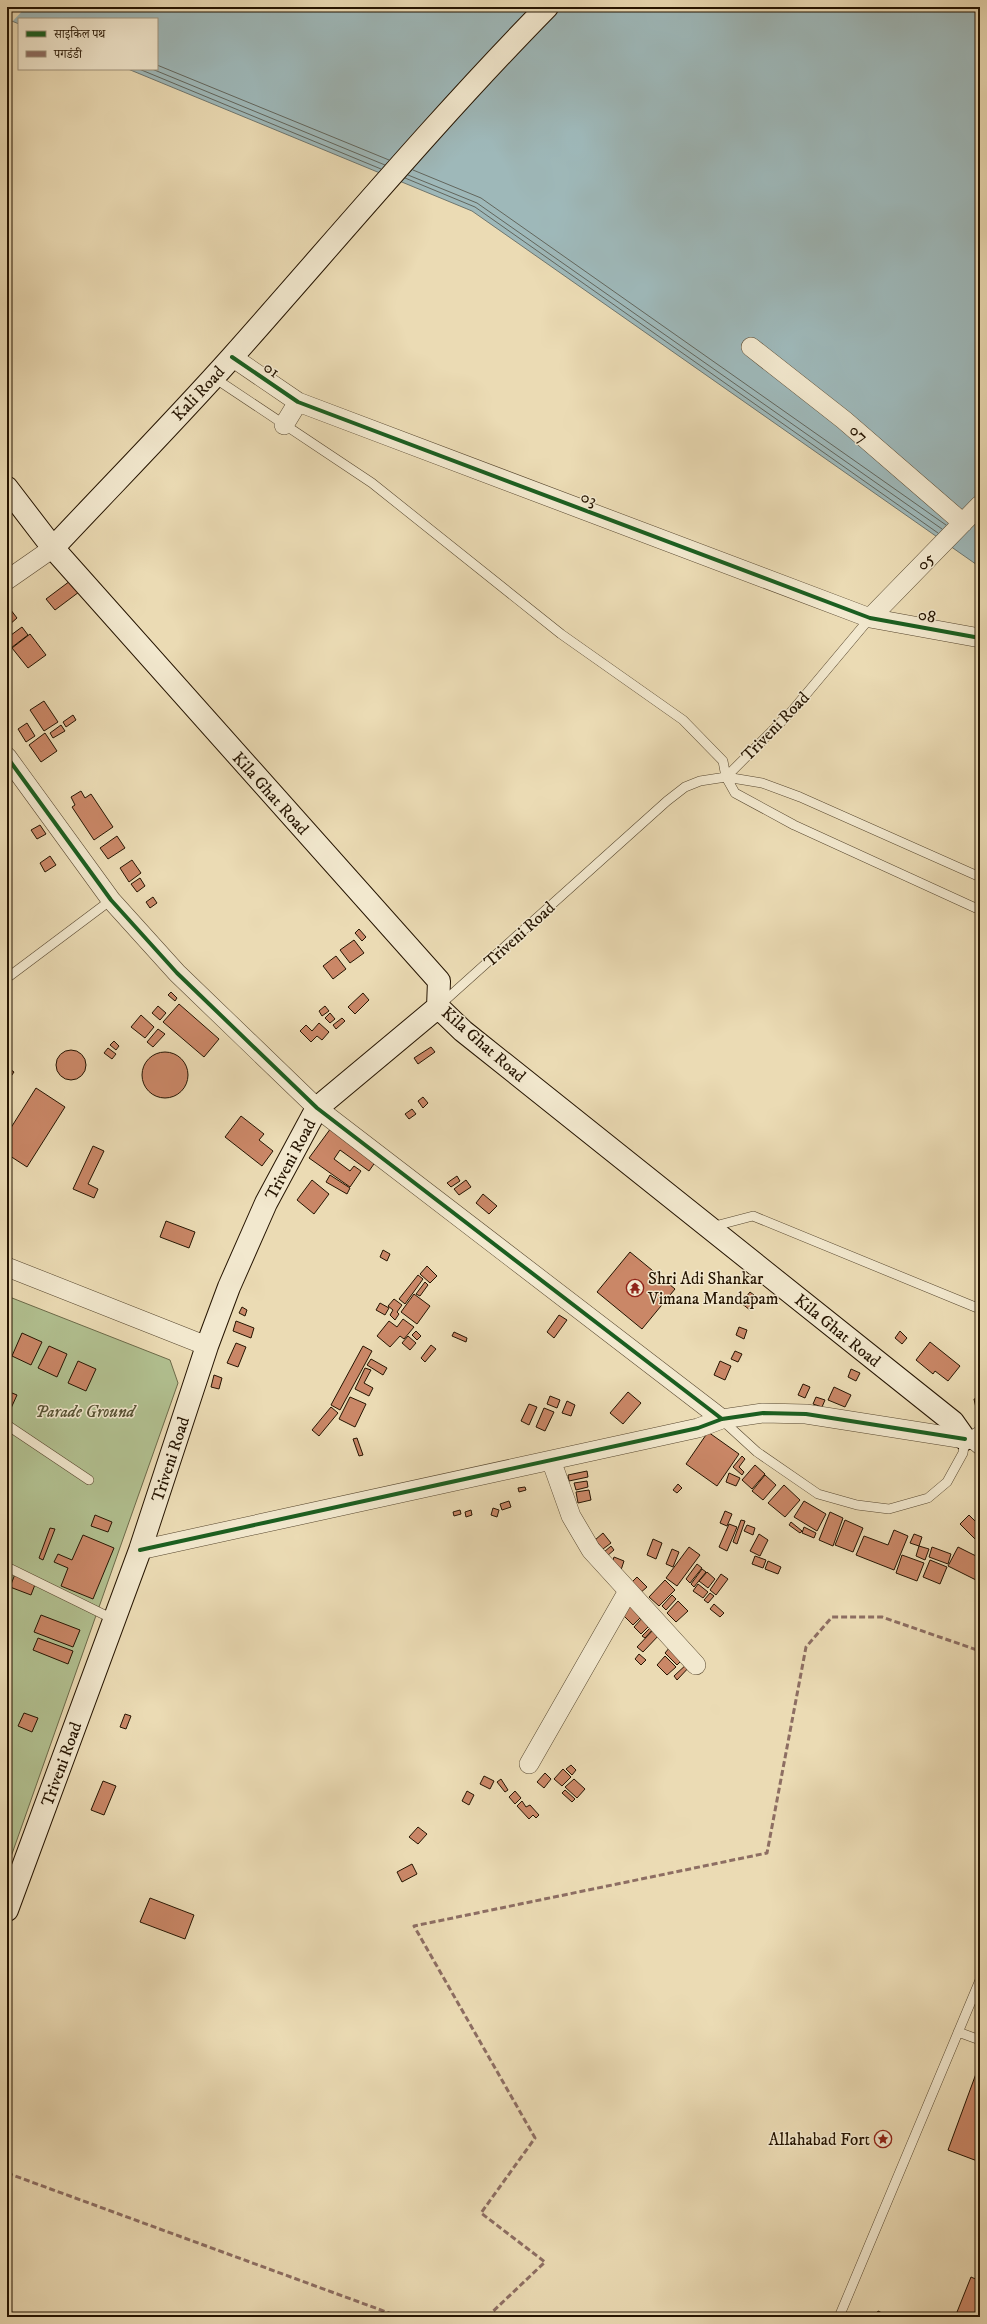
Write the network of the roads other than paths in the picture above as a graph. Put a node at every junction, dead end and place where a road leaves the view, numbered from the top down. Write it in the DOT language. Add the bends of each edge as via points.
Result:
graph roads {
  1 [pos="547,7"];
  2 [pos="751,347"];
  3 [pos="232,357"];
  4 [pos="213,377"];
  5 [pos="298,402"];
  6 [pos="284,425"];
  7 [pos="7,488"];
  8 [pos="980,505"];
  9 [pos="963,523"];
  10 [pos="53,548"];
  11 [pos="7,580"];
  12 [pos="870,618"];
  13 [pos="980,638"];
  14 [pos="7,757"];
  15 [pos="726,777"];
  16 [pos="980,877"];
  17 [pos="111,900"];
  18 [pos="980,910"];
  19 [pos="7,978"];
  20 [pos="438,1007"];
  21 [pos="317,1108"];
  22 [pos="710,1228"];
  23 [pos="7,1267"];
  24 [pos="980,1309"];
  25 [pos="207,1346"];
  26 [pos="722,1419"];
  27 [pos="7,1425"];
  28 [pos="975,1440"];
  29 [pos="551,1460"];
  30 [pos="89,1480"];
  31 [pos="140,1550"];
  32 [pos="7,1567"];
  33 [pos="628,1591"];
  34 [pos="115,1620"];
  35 [pos="696,1665"];
  36 [pos="529,1764"];
  37 [pos="7,1910"];
  38 [pos="980,1980"];
  39 [pos="958,2032"];
  40 [pos="980,2040"];
  41 [pos="839,2317"];
  1 -- 3 [label="main road, Kali Road" via="355,216"];
  2 -- 9 [label="street, 07" via="844,420"];
  3 -- 4 [label="main road, Kali Road"];
  3 -- 5 [label="street, 01"];
  4 -- 6 [label="lane"];
  4 -- 10 [label="main road, Kali Road"];
  5 -- 6 [label="street"];
  5 -- 12 [label="street, 03"];
  6 -- 15 [label="lane" via="372,482 561,634 683,720 723,761"];
  7 -- 10 [label="main road, Kila Ghat Road"];
  8 -- 9 [label="street, 05"];
  9 -- 12 [label="street, 05"];
  10 -- 11 [label="street"];
  10 -- 20 [label="main road, Kila Ghat Road" via="439,981"];
  12 -- 13 [label="street, 08"];
  12 -- 15 [label="lane, Triveni Road" via="792,711"];
  14 -- 17 [label="street"];
  15 -- 16 [label="lane" via="762,783 800,797"];
  15 -- 18 [label="lane" via="735,793 794,825"];
  15 -- 20 [label="lane, Triveni Road" via="700,781 685,787 666,801"];
  17 -- 19 [label="lane"];
  17 -- 21 [label="street" via="177,973"];
  20 -- 21 [label="main road, Triveni Road"];
  20 -- 22 [label="main road, Kila Ghat Road" via="463,1031"];
  21 -- 25 [label="main road, Triveni Road" via="266,1203 228,1287"];
  21 -- 26 [label="street"];
  22 -- 24 [label="lane" via="753,1216"];
  22 -- 28 [label="main road, Kila Ghat Road"];
  23 -- 25 [label="street"];
  25 -- 31 [label="main road, Triveni Road"];
  26 -- 28 [label="street" via="763,1413 806,1414"];
  26 -- 28 [label="lane" via="758,1452 818,1494 890,1509 928,1498 947,1482 963,1453"];
  26 -- 29 [label="street" via="698,1428"];
  27 -- 30 [label="lane"];
  29 -- 31 [label="street"];
  29 -- 33 [label="street" via="571,1516 591,1550"];
  31 -- 34 [label="main road, Triveni Road"];
  32 -- 34 [label="lane"];
  33 -- 35 [label="street"];
  33 -- 36 [label="street"];
  34 -- 37 [label="main road, Triveni Road"];
  38 -- 39 [label="lane"];
  39 -- 40 [label="lane"];
  39 -- 41 [label="lane"];
}
